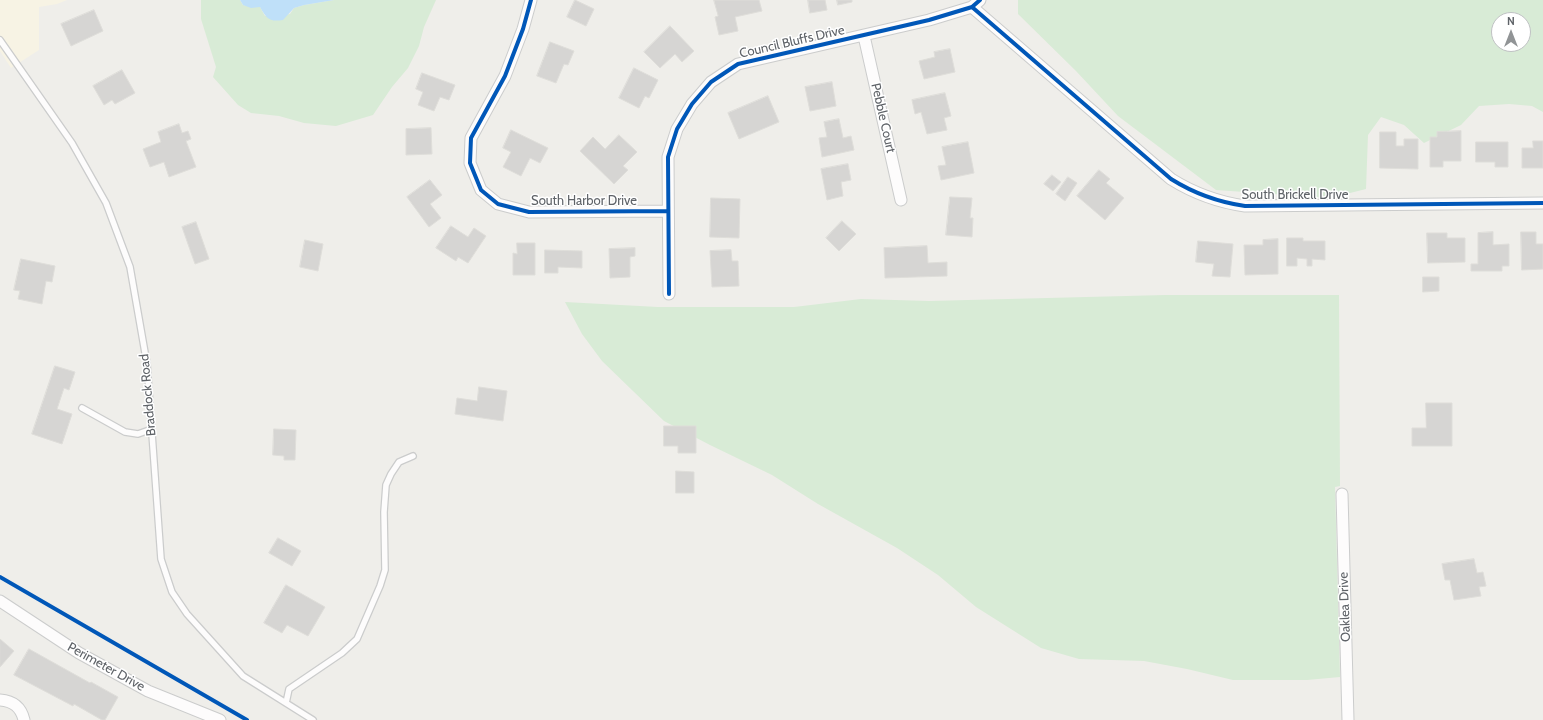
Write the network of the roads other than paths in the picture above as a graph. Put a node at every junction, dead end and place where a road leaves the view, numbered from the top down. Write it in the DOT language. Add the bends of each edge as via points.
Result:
graph roads {
  1 [pos="531,0"];
  2 [pos="976,4"];
  3 [pos="864,36"];
  4 [pos="0,40"];
  5 [pos="901,200"];
  6 [pos="1543,202"];
  7 [pos="668,211"];
  8 [pos="669,294"];
  9 [pos="82,408"];
  10 [pos="152,428"];
  11 [pos="413,456"];
  12 [pos="1342,494"];
  13 [pos="0,601"];
  14 [pos="0,700"];
  15 [pos="286,703"];
  16 [pos="24,720"];
  17 [pos="220,720"];
  18 [pos="313,720"];
  19 [pos="1348,720"];
  1 -- 7 [label="street, South Harbor Drive" via="505,76 471,138 470,163 481,190 498,204 529,212"];
  2 -- 3 [label="street, Council Bluffs Drive" via="929,20"];
  2 -- 6 [label="street, South Brickell Drive" via="1171,179 1191,192 1224,203 1253,206"];
  3 -- 5 [label="street, Pebble Court"];
  3 -- 7 [label="street, Council Bluffs Drive" via="738,64 711,82 692,104 677,129 668,157"];
  4 -- 10 [label="lane, Braddock Road" via="72,143 106,203 130,267 147,364"];
  7 -- 8 [label="street, Council Bluffs Drive"];
  9 -- 10 [label="lane" via="125,432 138,434"];
  10 -- 15 [label="lane, Braddock Road" via="161,559 172,592 187,614 243,676"];
  11 -- 15 [label="lane" via="398,462 386,485 385,570 358,639 342,653 288,689"];
  12 -- 19 [label="street, Oaklea Drive"];
  13 -- 17 [label="street, Perimeter Drive" via="79,653 127,680"];
  14 -- 16 [label="street" via="14,703"];
  15 -- 18 [label="lane, Braddock Road"];
}
